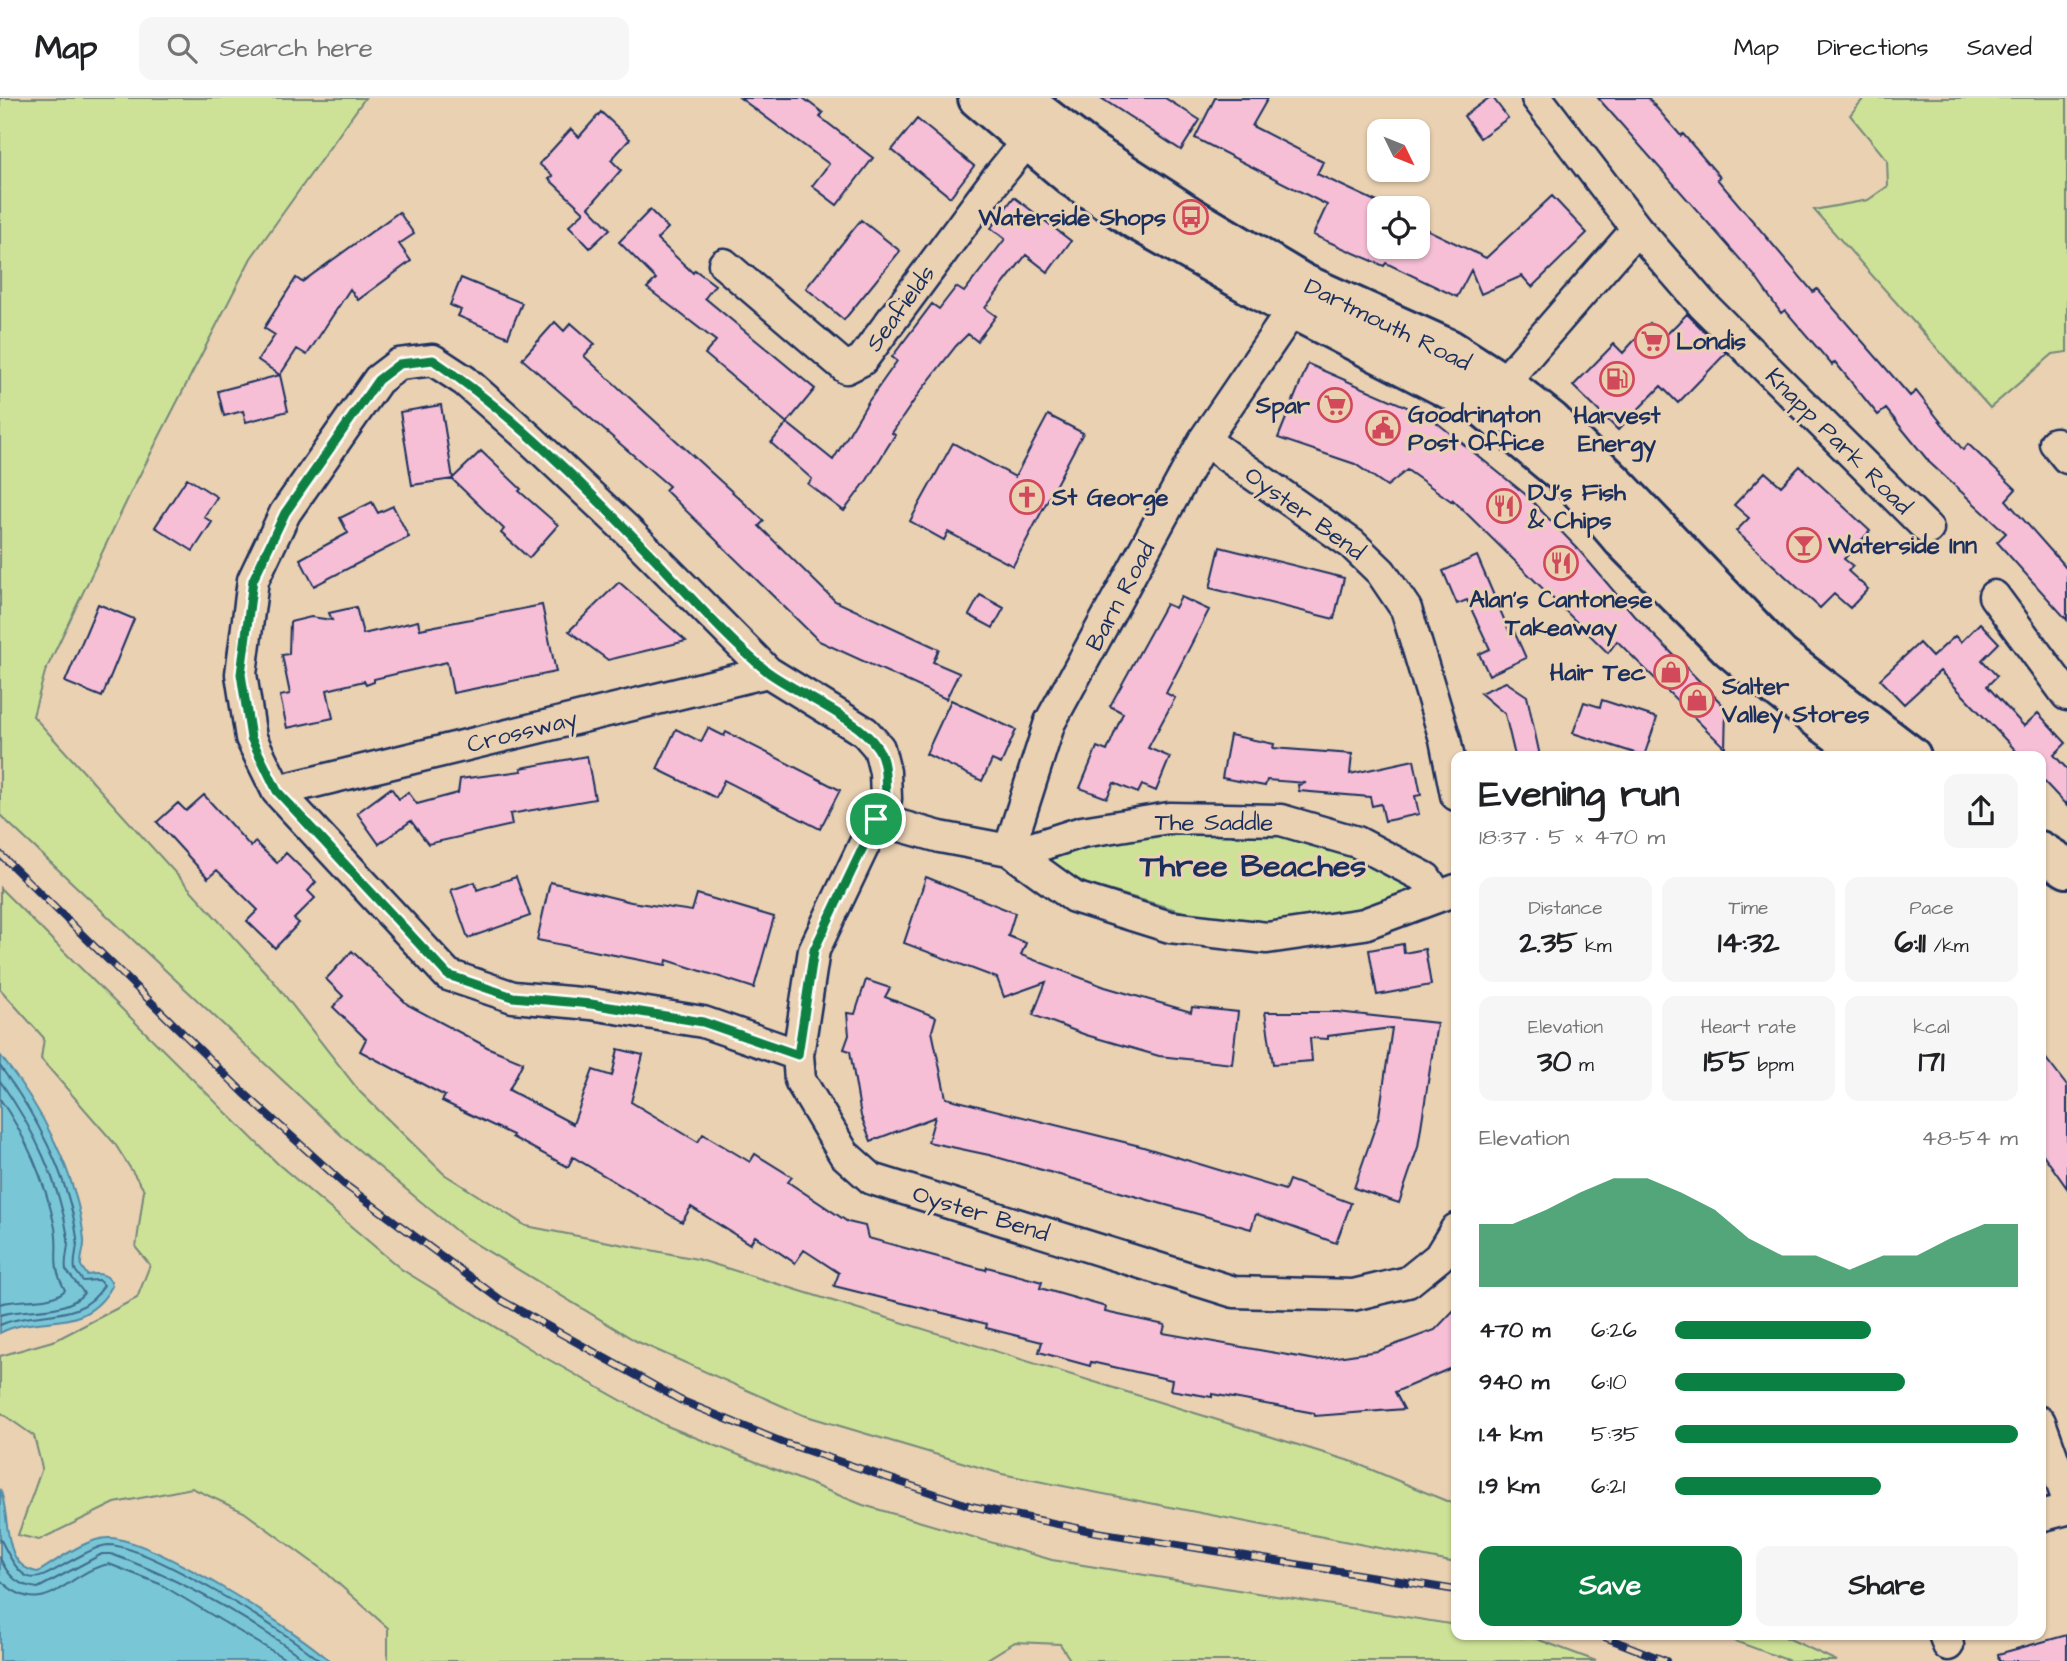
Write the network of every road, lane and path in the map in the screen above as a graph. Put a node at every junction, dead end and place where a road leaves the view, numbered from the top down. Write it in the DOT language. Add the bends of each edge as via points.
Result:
graph roads {
  1 [pos="978,98"];
  2 [pos="1537,98"];
  3 [pos="1031,118"];
  4 [pos="1637,229"];
  5 [pos="724,264"];
  6 [pos="1297,296"];
  7 [pos="1493,395"];
  8 [pos="1204,440"];
  9 [pos="1928,529"];
  10 [pos="1994,596"];
  11 [pos="768,672"];
  12 [pos="2067,695"];
  13 [pos="1888,751"];
  14 [pos="1451,770"];
  15 [pos="277,791"];
  16 [pos="876,819"];
  17 [pos="1012,851"];
  18 [pos="2046,855"];
  19 [pos="2067,868"];
  20 [pos="1447,893"];
  21 [pos="798,1055"];
  22 [pos="1451,1237"];
  23 [pos="2046,1439"];
  24 [pos="2067,1498"];
  25 [pos="2067,1509"];
  26 [pos="2046,1514"];
  1 -- 3 [label="main road, Dartmouth Road"];
  2 -- 4 [label="street, Knapp Park Road"];
  3 -- 5 [label="street, Seafields" via="862,360 846,368"];
  3 -- 6 [label="main road, Dartmouth Road" via="1191,217"];
  4 -- 7 [label="street"];
  4 -- 9 [label="street, Knapp Park Road" via="1702,304"];
  6 -- 7 [label="main road, Dartmouth Road" via="1449,349"];
  6 -- 8 [label="street, Barn Road"];
  7 -- 13 [label="main road, Dartmouth Road" via="1622,539 1730,648 1776,687"];
  8 -- 14 [label="street, Oyster Bend" via="1352,544 1381,572 1406,609"];
  8 -- 17 [label="street, Barn Road" via="1050,722"];
  10 -- 12 [label="street"];
  11 -- 15 [label="street, Crossway"];
  11 -- 15 [label="street, Oyster Bend" via="628,531 465,381 433,360 399,364 378,380 285,513 253,580 241,674 251,738"];
  11 -- 16 [label="street, Oyster Bend" via="865,732 879,748 886,799"];
  15 -- 21 [label="street, Oyster Bend" via="448,975 513,997 703,1022"];
  16 -- 17 [label="street, The Saddle"];
  16 -- 21 [label="street, Oyster Bend" via="814,950"];
  17 -- 20 [label="street, The Saddle" via="1082,832 1169,818 1281,820 1356,842"];
  17 -- 20 [label="street, The Saddle" via="1074,897 1170,927 1267,938 1364,924"];
  18 -- 19 [label="main road"];
  21 -- 22 [label="street, Oyster Bend" via="800,1080 844,1154 872,1179 1234,1292 1353,1296 1408,1282 1439,1257"];
  23 -- 24 [label="street"];
  25 -- 26 [label="street"];
}
